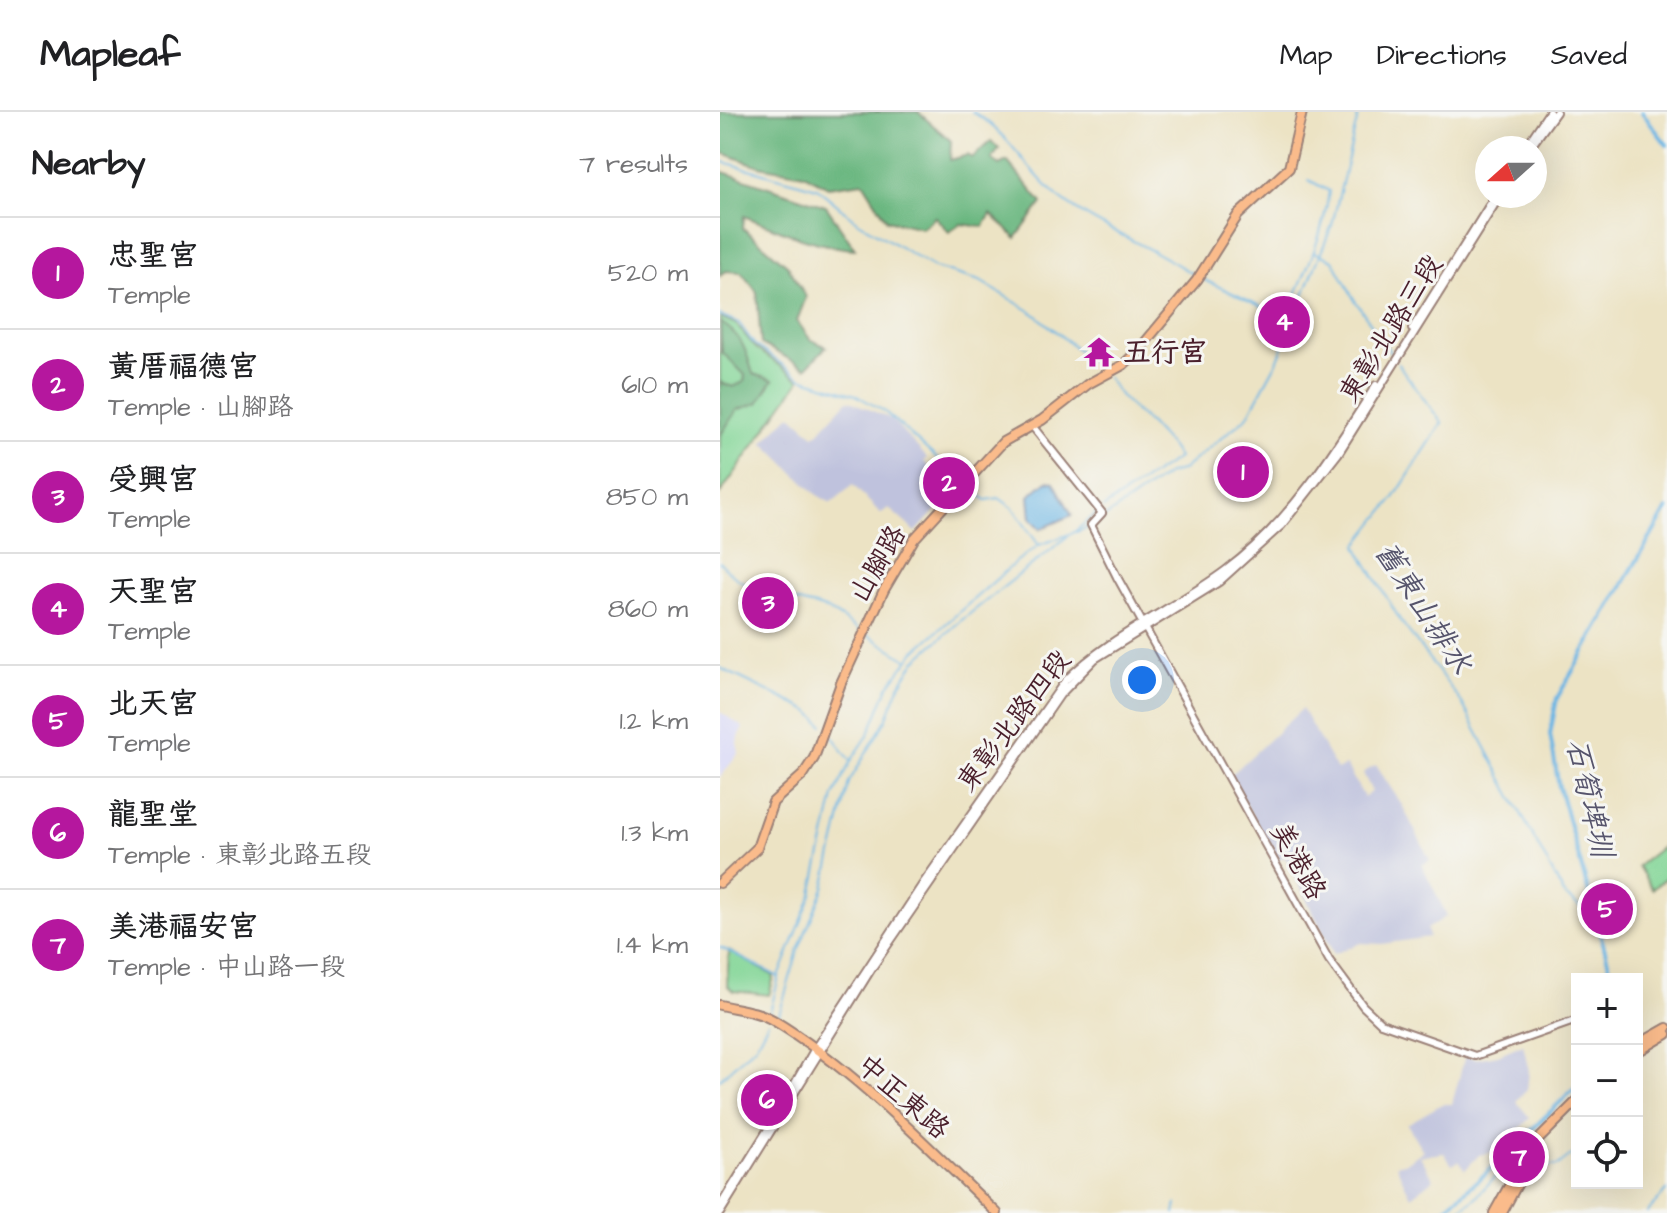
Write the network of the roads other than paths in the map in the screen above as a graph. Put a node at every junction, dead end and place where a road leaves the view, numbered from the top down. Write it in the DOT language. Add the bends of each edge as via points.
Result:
graph roads {
  1 [pos="1302,112"];
  2 [pos="1549,112"];
  3 [pos="1556,112"];
  4 [pos="1534,136"];
  5 [pos="1537,136"];
  6 [pos="1490,208"];
  7 [pos="1033,427"];
  8 [pos="1314,483"];
  9 [pos="1144,628"];
  10 [pos="720,883"];
  11 [pos="720,1005"];
  12 [pos="1571,1022"];
  13 [pos="1667,1028"];
  14 [pos="1667,1034"];
  15 [pos="1643,1042"];
  16 [pos="1643,1048"];
  17 [pos="815,1052"];
  18 [pos="1571,1108"];
  19 [pos="1571,1114"];
  20 [pos="1523,1165"];
  21 [pos="720,1206"];
  22 [pos="720,1213"];
  23 [pos="997,1213"];
  24 [pos="1494,1213"];
  25 [pos="1502,1213"];
  1 -- 7 [label="main road, 山腳路" via="1289,168 1239,213 1199,277 1137,352"];
  2 -- 4 [label="street"];
  3 -- 5 [label="street"];
  6 -- 8 [label="street, 東彰北路三段"];
  7 -- 9 [label="street, 美港路" via="1102,513 1091,526"];
  7 -- 10 [label="main road, 山腳路" via="1003,442 914,539 884,590 806,771 773,802 757,848"];
  8 -- 9 [label="street, 東彰北路四段" via="1241,564"];
  9 -- 12 [label="street, 美港路" via="1326,957 1373,1018 1475,1056"];
  9 -- 17 [label="street, 東彰北路四段" via="1077,675 999,778"];
  11 -- 17 [label="main road, 中正東路" via="769,1018"];
  13 -- 15 [label="main road"];
  14 -- 16 [label="main road"];
  17 -- 21 [label="street"];
  17 -- 22 [label="street"];
  17 -- 23 [label="main road, 中正東路" via="875,1098"];
  18 -- 20 [label="main road"];
  19 -- 20 [label="main road"];
  20 -- 24 [label="main road"];
  20 -- 25 [label="main road"];
}
